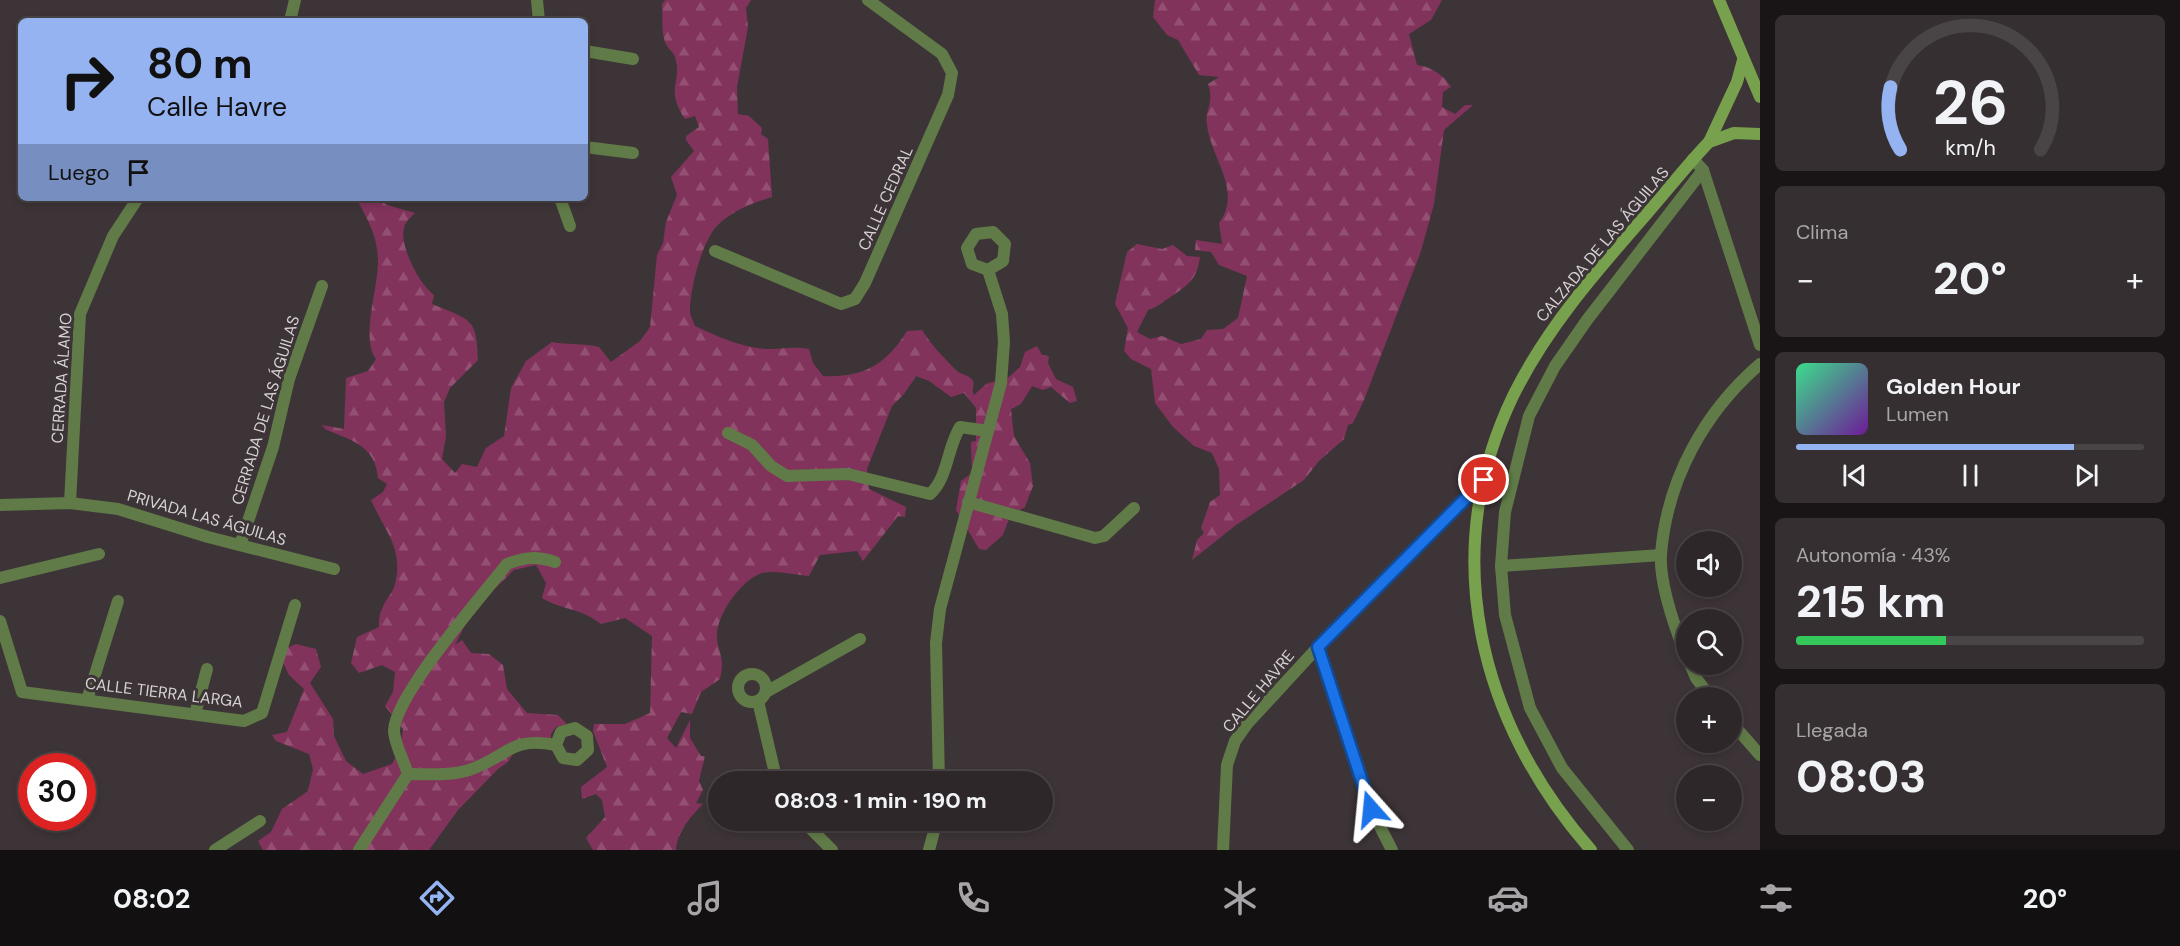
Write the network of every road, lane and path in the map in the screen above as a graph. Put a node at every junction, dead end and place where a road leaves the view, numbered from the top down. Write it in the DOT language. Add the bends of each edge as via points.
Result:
graph roads {
  1 [pos="295,0"];
  2 [pos="537,0"];
  3 [pos="868,0"];
  4 [pos="1719,0"];
  5 [pos="291,18"];
  6 [pos="539,18"];
  7 [pos="588,52"];
  8 [pos="633,59"];
  9 [pos="1743,60"];
  10 [pos="1760,97"];
  11 [pos="1760,134"];
  12 [pos="1709,142"];
  13 [pos="588,147"];
  14 [pos="633,153"];
  15 [pos="1694,159"];
  16 [pos="1703,170"];
  17 [pos="136,201"];
  18 [pos="561,201"];
  19 [pos="570,226"];
  20 [pos="715,251"];
  21 [pos="988,270"];
  22 [pos="322,286"];
  23 [pos="1760,345"];
  24 [pos="1760,364"];
  25 [pos="988,431"];
  26 [pos="728,434"];
  27 [pos="1484,480"];
  28 [pos="968,502"];
  29 [pos="70,503"];
  30 [pos="0,505"];
  31 [pos="1134,508"];
  32 [pos="240,545"];
  33 [pos="99,554"];
  34 [pos="1661,555"];
  35 [pos="555,562"];
  36 [pos="1501,566"];
  37 [pos="334,569"];
  38 [pos="0,578"];
  39 [pos="118,601"];
  40 [pos="295,605"];
  41 [pos="0,621"];
  42 [pos="1676,631"];
  43 [pos="860,639"];
  44 [pos="1318,647"];
  45 [pos="207,669"];
  46 [pos="87,700"];
  47 [pos="195,714"];
  48 [pos="1742,735"];
  49 [pos="556,745"];
  50 [pos="1760,755"];
  51 [pos="775,771"];
  52 [pos="939,771"];
  53 [pos="408,774"];
  54 [pos="260,821"];
  55 [pos="813,831"];
  56 [pos="934,831"];
  57 [pos="215,850"];
  58 [pos="359,850"];
  59 [pos="832,850"];
  60 [pos="929,850"];
  61 [pos="1223,850"];
  62 [pos="1392,850"];
  63 [pos="1591,850"];
  64 [pos="1628,850"];
  1 -- 5 [label="street"];
  2 -- 6 [label="street"];
  3 -- 20 [label="street, CALLE CEDRAL" via="942,54 952,74 948,95 865,283 855,299 841,304"];
  4 -- 9 [label="main road"];
  7 -- 8 [label="street"];
  9 -- 10 [label="main road"];
  9 -- 12 [label="main road, CALZADA DE LAS ÁGUILAS"];
  11 -- 12 [label="main road" via="1734,133"];
  12 -- 15 [label="main road, CALZADA DE LAS ÁGUILAS"];
  13 -- 14 [label="street"];
  15 -- 16 [label="street"];
  15 -- 27 [label="main road, CALZADA DE LAS ÁGUILAS" via="1552,329 1513,396"];
  16 -- 23 [label="street"];
  16 -- 36 [label="street, CALZADA DE LAS ÁGUILAS" via="1587,320 1529,417 1505,512"];
  17 -- 29 [label="street, CERRADA ÁLAMO" via="113,236 80,314"];
  18 -- 19 [label="street"];
  21 -- 25 [label="street" via="1002,314 1004,342 1000,383"];
  22 -- 32 [label="street, CERRADA DE LAS ÁGUILAS" via="289,379 273,447"];
  24 -- 34 [label="street" via="1733,387 1694,444 1672,499"];
  25 -- 26 [label="street" via="960,427 938,486 930,494 848,474 787,476 752,446"];
  25 -- 28 [label="street"];
  27 -- 44 [label="street, CALLE HAVRE"];
  27 -- 63 [label="main road, CALZADA DE LAS ÁGUILAS" via="1475,540 1477,623 1501,705 1519,747 1542,788"];
  28 -- 31 [label="street" via="1095,538 1104,536"];
  28 -- 52 [label="street" via="940,609 936,643"];
  29 -- 30 [label="street, PRIVADA LAS ÁGUILAS"];
  29 -- 32 [label="street, PRIVADA LAS ÁGUILAS" via="118,509"];
  32 -- 37 [label="street, PRIVADA LAS ÁGUILAS"];
  33 -- 38 [label="street"];
  34 -- 36 [label="street"];
  34 -- 42 [label="street"];
  35 -- 53 [label="street" via="538,557 507,564 434,657 397,716 394,733"];
  36 -- 64 [label="street, CALZADA DE LAS ÁGUILAS" via="1505,615 1530,708 1562,768"];
  39 -- 46 [label="street"];
  40 -- 47 [label="street, CALLE TIERRA LARGA" via="262,712 244,721"];
  41 -- 46 [label="street, CALLE TIERRA LARGA" via="22,692"];
  43 -- 51 [label="street" via="762,696"];
  44 -- 61 [label="street, CALLE HAVRE" via="1235,741 1227,765"];
  44 -- 62 [label="street" via="1371,809"];
  45 -- 47 [label="street"];
  46 -- 47 [label="street, CALLE TIERRA LARGA"];
  48 -- 50 [label="street"];
  49 -- 53 [label="street" via="523,742 470,770"];
  53 -- 58 [label="street"];
  54 -- 57 [label="street"];
  55 -- 59 [label="street"];
  56 -- 60 [label="street"];
}
